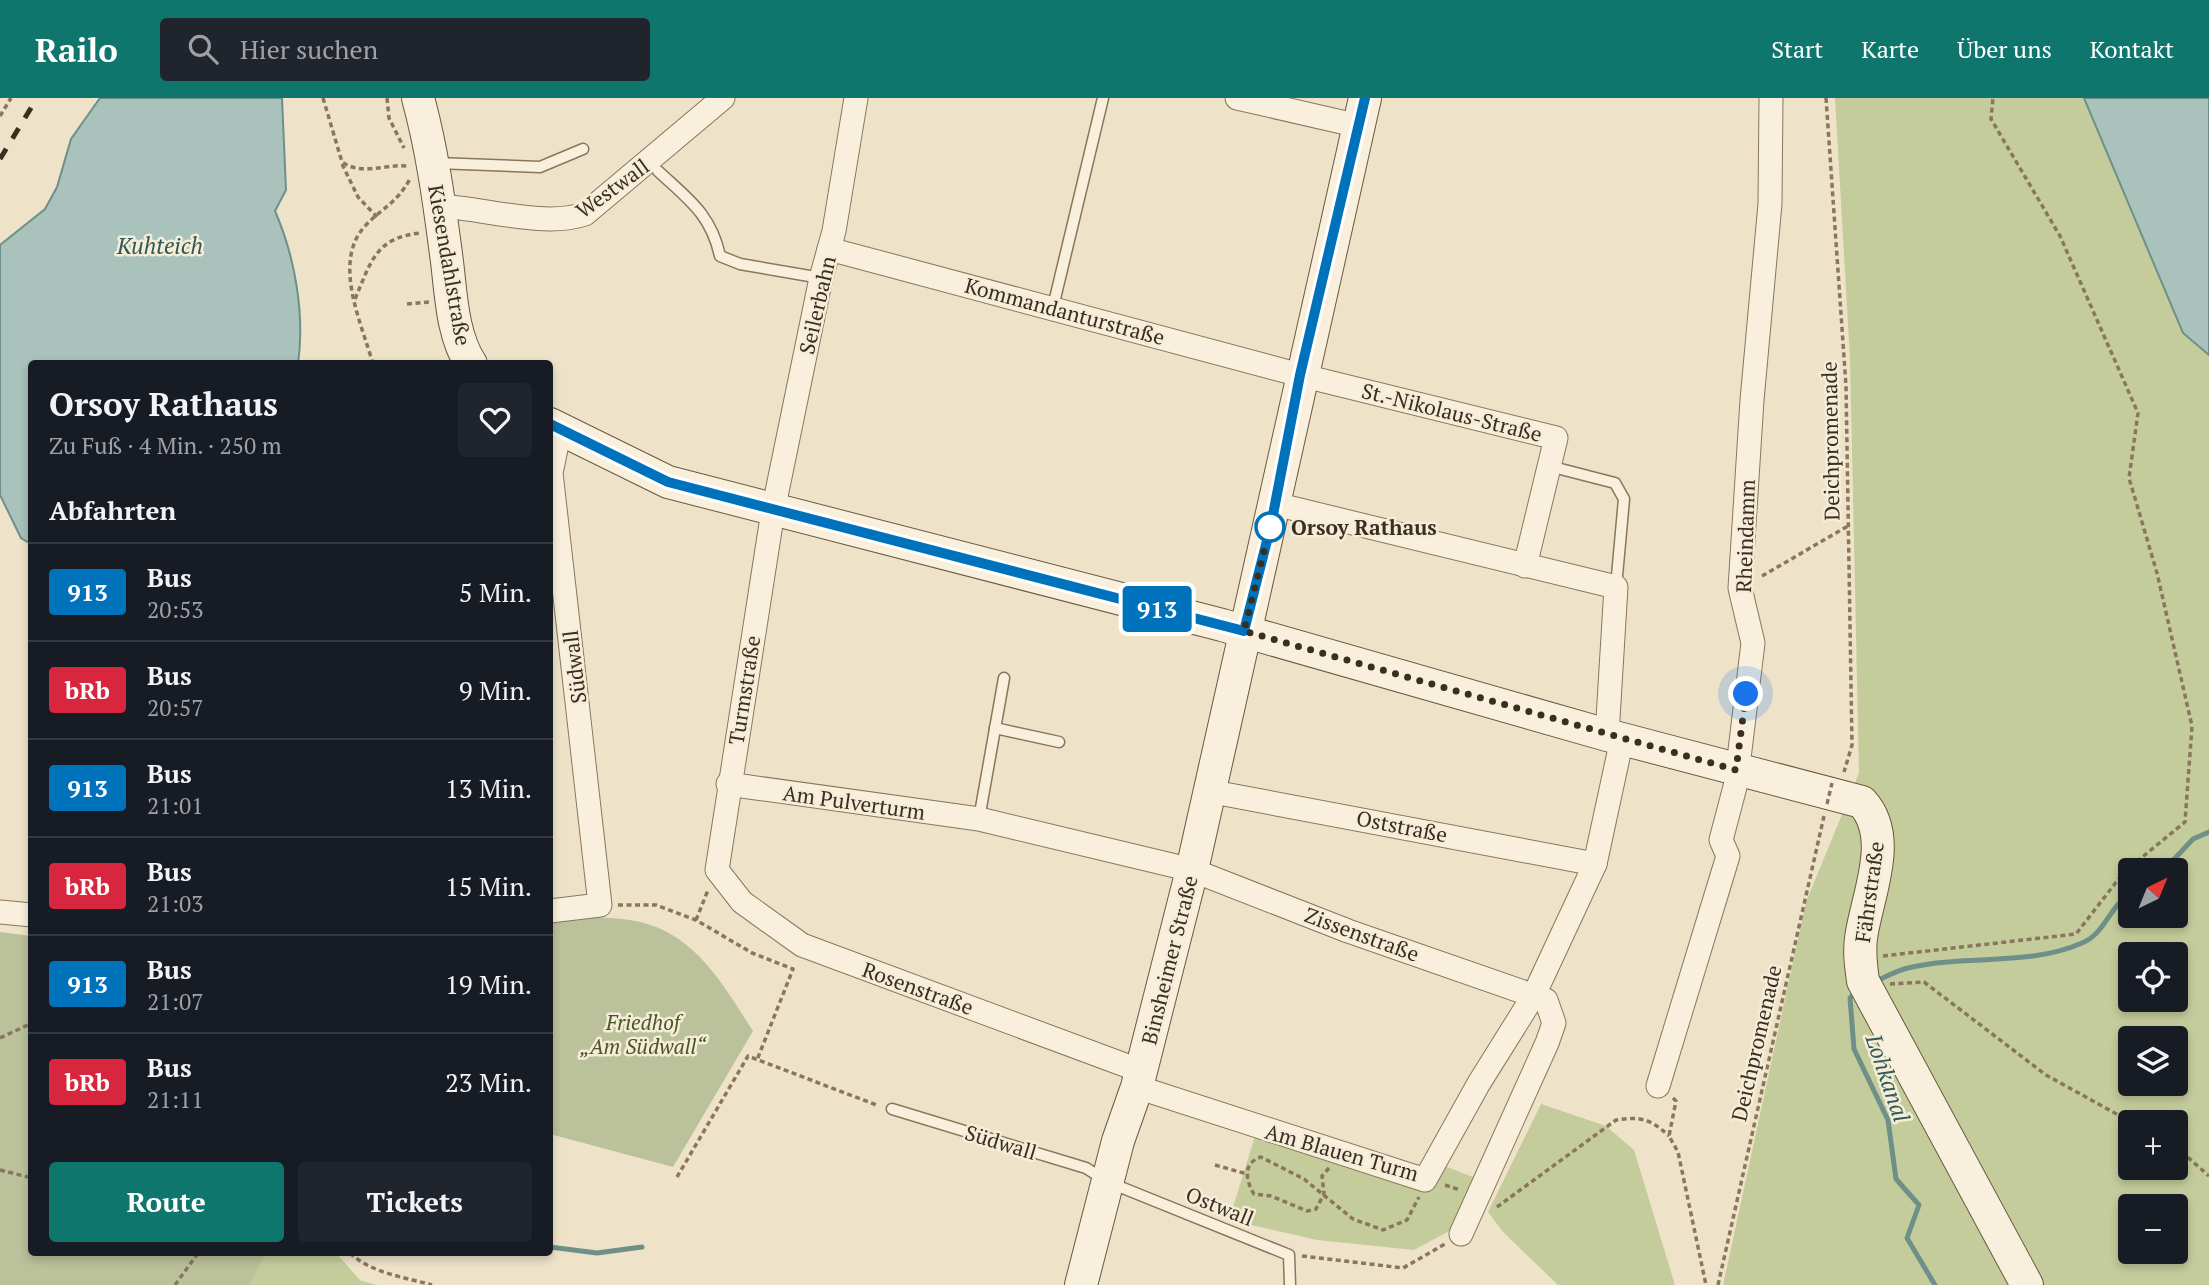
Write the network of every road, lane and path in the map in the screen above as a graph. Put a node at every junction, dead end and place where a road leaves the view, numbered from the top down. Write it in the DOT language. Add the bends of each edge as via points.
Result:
graph roads {
  1 [pos="11,98"];
  2 [pos="324,98"];
  3 [pos="418,98"];
  4 [pos="723,98"];
  5 [pos="856,98"];
  6 [pos="1104,98"];
  7 [pos="1237,98"];
  8 [pos="1771,98"];
  9 [pos="1826,98"];
  10 [pos="1993,98"];
  11 [pos="1362,112"];
  12 [pos="0,116"];
  13 [pos="583,149"];
  14 [pos="342,162"];
  15 [pos="420,170"];
  16 [pos="658,171"];
  17 [pos="377,217"];
  18 [pos="441,218"];
  19 [pos="829,249"];
  20 [pos="821,278"];
  21 [pos="355,300"];
  22 [pos="1053,307"];
  23 [pos="372,360"];
  24 [pos="468,360"];
  25 [pos="1300,375"];
  26 [pos="555,427"];
  27 [pos="553,456"];
  28 [pos="1549,466"];
  29 [pos="553,491"];
  30 [pos="1275,504"];
  31 [pos="773,511"];
  32 [pos="1848,526"];
  33 [pos="1525,566"];
  34 [pos="1616,587"];
  35 [pos="1740,588"];
  36 [pos="1244,631"];
  37 [pos="1004,678"];
  38 [pos="995,728"];
  39 [pos="1614,737"];
  40 [pos="1059,742"];
  41 [pos="1736,770"];
  42 [pos="1841,782"];
  43 [pos="1832,783"];
  44 [pos="728,784"];
  45 [pos="1208,791"];
  46 [pos="979,819"];
  47 [pos="1595,863"];
  48 [pos="717,870"];
  49 [pos="1192,870"];
  50 [pos="600,905"];
  51 [pos="553,911"];
  52 [pos="0,912"];
  53 [pos="28,915"];
  54 [pos="696,920"];
  55 [pos="1860,959"];
  56 [pos="1895,981"];
  57 [pos="1534,995"];
  58 [pos="28,1025"];
  59 [pos="0,1038"];
  60 [pos="757,1060"];
  61 [pos="1139,1079"];
  62 [pos="1658,1086"];
  63 [pos="892,1109"];
  64 [pos="2118,1115"];
  65 [pos="1338,1154"];
  66 [pos="2188,1157"];
  67 [pos="1215,1165"];
  68 [pos="0,1170"];
  69 [pos="1248,1175"];
  70 [pos="2209,1176"];
  71 [pos="28,1177"];
  72 [pos="677,1177"];
  73 [pos="1108,1182"];
  74 [pos="1442,1185"];
  75 [pos="1324,1194"];
  76 [pos="1420,1196"];
  77 [pos="1474,1204"];
  78 [pos="1461,1234"];
  79 [pos="196,1256"];
  80 [pos="353,1256"];
  81 [pos="175,1285"];
  82 [pos="432,1285"];
  83 [pos="1081,1285"];
  84 [pos="1290,1285"];
  85 [pos="1706,1285"];
  86 [pos="1718,1285"];
  87 [pos="2028,1285"];
  1 -- 12 [label="path"];
  2 -- 14 [label="path"];
  3 -- 15 [label="main road, Kiesendahlstraße"];
  4 -- 18 [label="street, Westwall" via="585,214 567,220"];
  5 -- 19 [label="street, Seilerbahn"];
  6 -- 22 [label="lane"];
  7 -- 11 [label="street"];
  8 -- 35 [label="street, Rheindamm" via="1770,204"];
  9 -- 32 [label="path, Deichpromenade" via="1846,386"];
  10 -- 55 [label="path" via="1992,119 2060,236 2138,413 2129,478 2157,573 2192,726 2185,822 2124,872 2076,934"];
  11 -- 25 [label="main road, Binsheimer Straße"];
  13 -- 15 [label="lane" via="540,167"];
  14 -- 15 [label="path" via="365,170 403,165"];
  14 -- 17 [label="path" via="358,197"];
  15 -- 17 [label="path"];
  15 -- 18 [label="main road, Kiesendahlstraße"];
  16 -- 20 [label="lane" via="703,213 715,233 720,256 740,264"];
  17 -- 21 [label="path" via="353,245 350,271"];
  18 -- 21 [label="path" via="386,242 373,258"];
  18 -- 24 [label="main road, Kiesendahlstraße" via="455,316"];
  19 -- 20 [label="street, Seilerbahn"];
  19 -- 22 [label="street, Kommandanturstraße"];
  20 -- 31 [label="street, Seilerbahn"];
  21 -- 23 [label="path"];
  22 -- 25 [label="street, Kommandanturstraße"];
  25 -- 28 [label="street, St.-Nikolaus-Straße" via="1556,438"];
  25 -- 30 [label="main road, Binsheimer Straße"];
  26 -- 27 [label="street, Südwall"];
  26 -- 31 [label="main road" via="668,482"];
  28 -- 33 [label="street, St.-Nikolaus-Straße"];
  28 -- 34 [label="lane" via="1615,483 1624,499"];
  29 -- 50 [label="street, Südwall"];
  30 -- 33 [label="street"];
  30 -- 36 [label="main road, Binsheimer Straße"];
  31 -- 36 [label="main road"];
  31 -- 44 [label="street, Turmstraße"];
  32 -- 35 [label="path"];
  32 -- 42 [label="path, Deichpromenade" via="1852,745"];
  33 -- 34 [label="street"];
  34 -- 39 [label="street"];
  35 -- 41 [label="street, Rheindamm" via="1753,643"];
  36 -- 39 [label="main road"];
  36 -- 45 [label="main road, Binsheimer Straße"];
  37 -- 38 [label="lane"];
  38 -- 40 [label="lane"];
  38 -- 46 [label="lane"];
  39 -- 41 [label="main road, Fährstraße"];
  39 -- 47 [label="street"];
  41 -- 55 [label="main road, Fährstraße" via="1862,802 1873,814 1879,840"];
  41 -- 62 [label="street, Rheindamm" via="1721,840 1728,856"];
  43 -- 86 [label="path, Deichpromenade, bridge"];
  44 -- 46 [label="street, Am Pulverturm"];
  44 -- 48 [label="street, Turmstraße"];
  45 -- 47 [label="street, Oststraße"];
  45 -- 49 [label="main road, Binsheimer Straße"];
  46 -- 49 [label="street, Am Pulverturm"];
  47 -- 57 [label="street"];
  48 -- 54 [label="path"];
  48 -- 61 [label="street, Rosenstraße" via="741,902 802,945"];
  49 -- 57 [label="street, Zissenstraße" via="1348,931"];
  49 -- 61 [label="main road, Binsheimer Straße"];
  50 -- 51 [label="street"];
  50 -- 54 [label="path" via="656,905"];
  52 -- 53 [label="street"];
  54 -- 60 [label="path" via="727,940 793,969"];
  55 -- 87 [label="main road, Fährstraße" via="1867,988"];
  56 -- 64 [label="path" via="1924,982 2046,1075"];
  57 -- 65 [label="street, Am Blauen Turm" via="1425,1180"];
  57 -- 77 [label="street" via="1546,1000 1554,1023"];
  58 -- 59 [label="path"];
  60 -- 63 [label="path"];
  60 -- 72 [label="path" via="748,1056"];
  61 -- 65 [label="street, Am Blauen Turm"];
  61 -- 73 [label="main road, Binsheimer Straße"];
  62 -- 85 [label="path" via="1676,1101 1670,1136 1678,1152"];
  63 -- 73 [label="lane, Südwall" via="1086,1168"];
  65 -- 75 [label="path" via="1322,1176"];
  66 -- 70 [label="path"];
  67 -- 69 [label="path"];
  68 -- 71 [label="path"];
  69 -- 75 [label="path" via="1248,1167 1261,1157"];
  69 -- 75 [label="path" via="1254,1194 1307,1211 1316,1209"];
  73 -- 83 [label="main road, Binsheimer Straße"];
  73 -- 84 [label="lane, Ostwall" via="1289,1255"];
  74 -- 77 [label="path" via="1475,1198"];
  75 -- 76 [label="path" via="1353,1219 1383,1230 1407,1220"];
  77 -- 78 [label="street"];
  79 -- 81 [label="path"];
  80 -- 82 [label="path" via="375,1269"];
}
